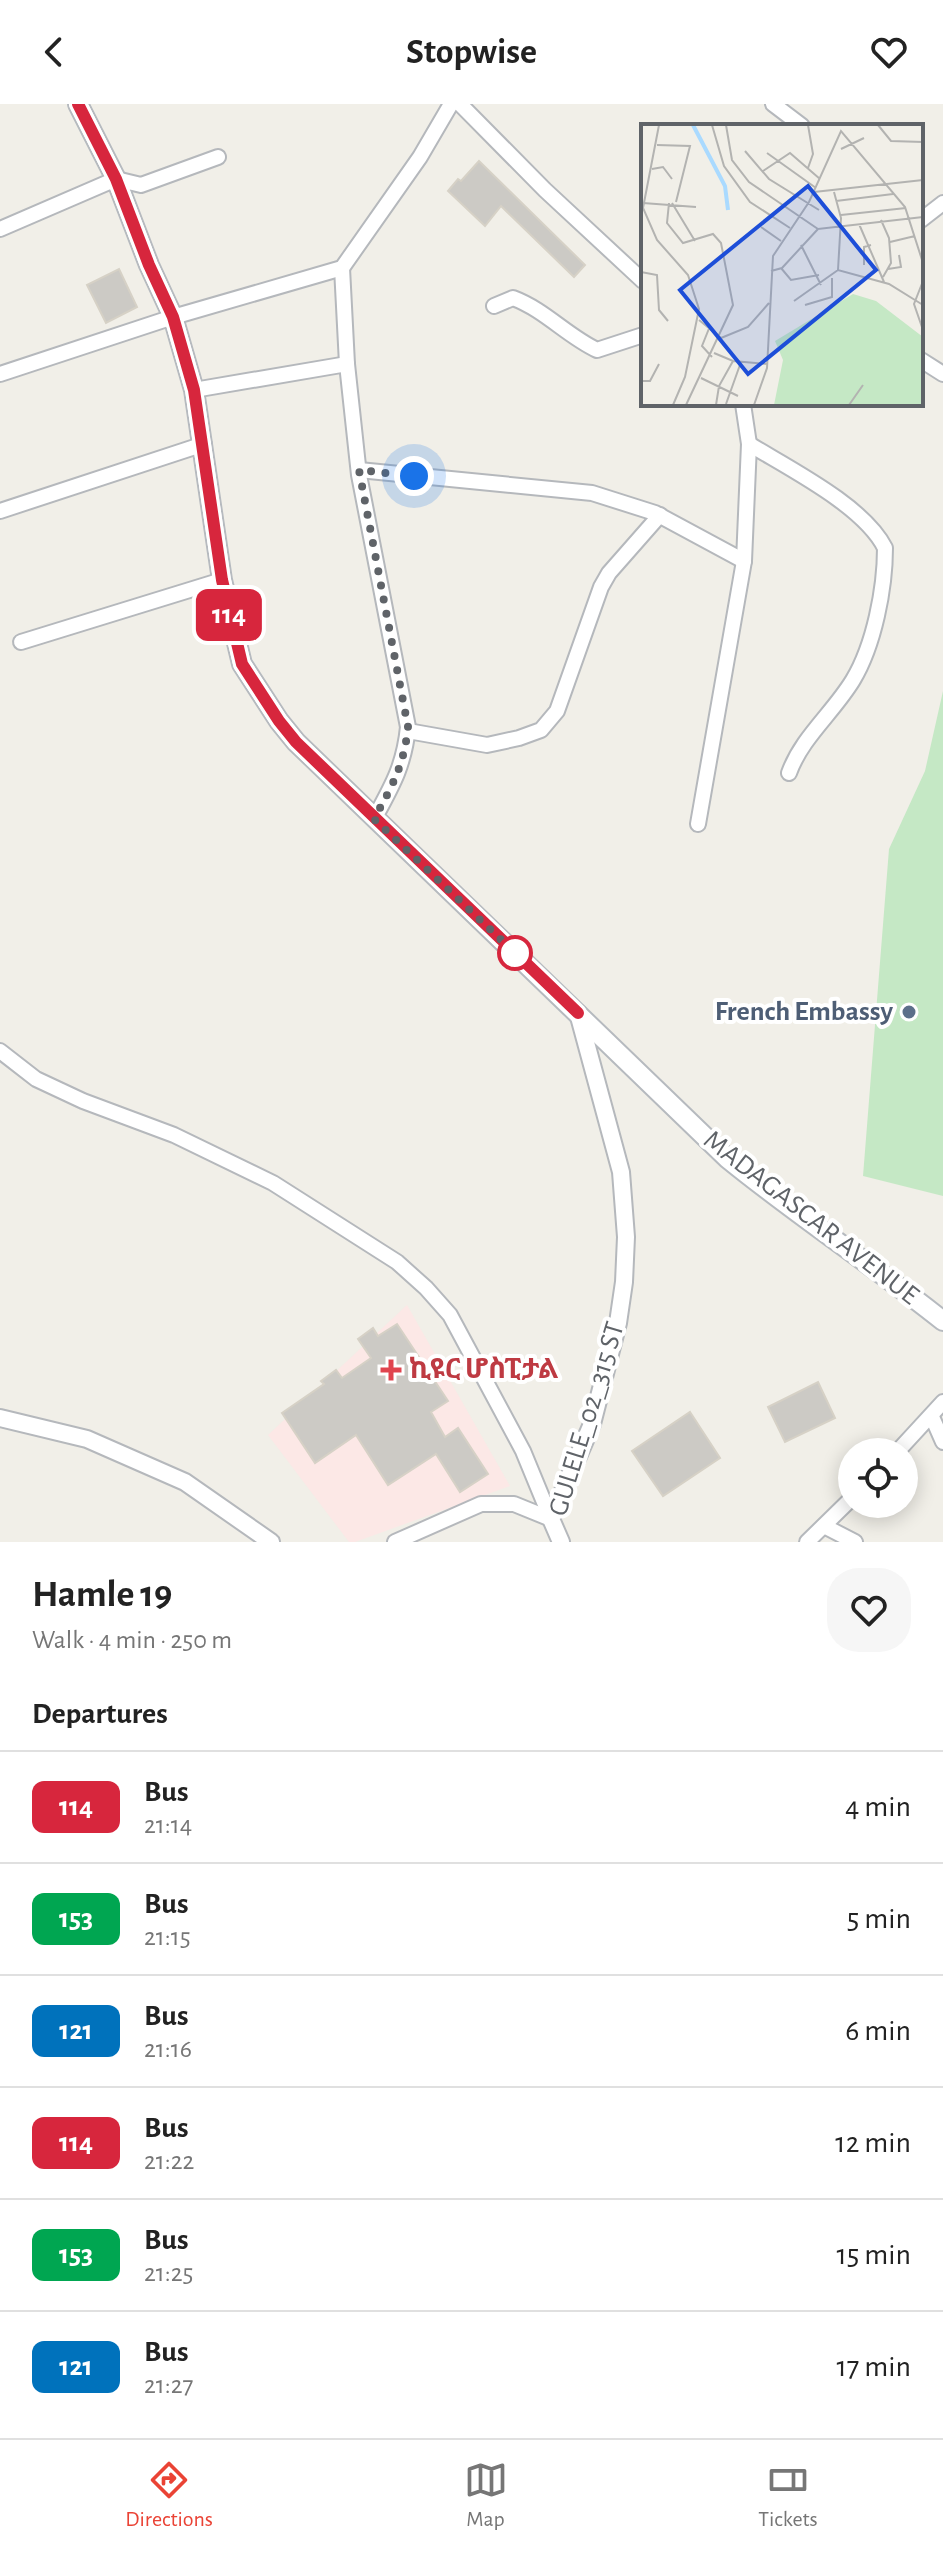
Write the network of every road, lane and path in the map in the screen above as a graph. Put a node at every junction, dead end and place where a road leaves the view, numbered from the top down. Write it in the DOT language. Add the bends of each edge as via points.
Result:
graph roads {
  1 [pos="78,104"];
  2 [pos="451,104"];
  3 [pos="460,104"];
  4 [pos="773,104"];
  5 [pos="799,124"];
  6 [pos="218,157"];
  7 [pos="116,179"];
  8 [pos="943,203"];
  9 [pos="923,218"];
  10 [pos="0,229"];
  11 [pos="342,268"];
  12 [pos="641,279"];
  13 [pos="494,306"];
  14 [pos="173,317"];
  15 [pos="641,336"];
  16 [pos="923,361"];
  17 [pos="347,364"];
  18 [pos="0,374"];
  19 [pos="943,374"];
  20 [pos="194,390"];
  21 [pos="743,406"];
  22 [pos="204,444"];
  23 [pos="749,444"];
  24 [pos="359,470"];
  25 [pos="0,511"];
  26 [pos="660,515"];
  27 [pos="744,561"];
  28 [pos="222,580"];
  29 [pos="21,642"];
  30 [pos="408,731"];
  31 [pos="789,773"];
  32 [pos="374,819"];
  33 [pos="698,824"];
  34 [pos="578,1013"];
  35 [pos="0,1051"];
  36 [pos="943,1321"];
  37 [pos="943,1402"];
  38 [pos="932,1417"];
  39 [pos="0,1418"];
  40 [pos="911,1438"];
  41 [pos="943,1442"];
  42 [pos="838,1512"];
  43 [pos="551,1519"];
  44 [pos="824,1526"];
  45 [pos="412,1540"];
  46 [pos="271,1542"];
  47 [pos="395,1542"];
  48 [pos="561,1542"];
  49 [pos="807,1542"];
  50 [pos="855,1542"];
  1 -- 7 [label="main road, MADAGASCAR AVENUE"];
  2 -- 11 [label="street"];
  3 -- 12 [label="street"];
  4 -- 5 [label="street"];
  6 -- 7 [label="street" via="141,185"];
  7 -- 10 [label="street"];
  7 -- 14 [label="main road, MADAGASCAR AVENUE"];
  8 -- 9 [label="street"];
  11 -- 14 [label="street"];
  11 -- 17 [label="street"];
  13 -- 15 [label="street" via="513,298 532,305 597,350"];
  14 -- 18 [label="street"];
  14 -- 20 [label="main road, MADAGASCAR AVENUE"];
  16 -- 19 [label="street"];
  17 -- 20 [label="street"];
  17 -- 24 [label="street"];
  20 -- 22 [label="main road, MADAGASCAR AVENUE"];
  21 -- 23 [label="street"];
  22 -- 25 [label="street"];
  22 -- 28 [label="main road, MADAGASCAR AVENUE"];
  23 -- 27 [label="street"];
  23 -- 31 [label="street" via="829,493 867,523 885,548 871,639 852,681"];
  24 -- 26 [label="street" via="592,493"];
  24 -- 30 [label="street"];
  26 -- 27 [label="street"];
  26 -- 30 [label="street" via="609,573 557,711 541,730 487,745"];
  27 -- 33 [label="street"];
  28 -- 29 [label="street"];
  28 -- 32 [label="main road, MADAGASCAR AVENUE" via="242,664 296,742"];
  30 -- 32 [label="street" via="399,775"];
  32 -- 34 [label="main road, MADAGASCAR AVENUE"];
  34 -- 36 [label="main road, MADAGASCAR AVENUE" via="728,1159"];
  34 -- 43 [label="street, GULELE_02_315 ST" via="621,1172 624,1282 592,1424"];
  35 -- 43 [label="street" via="36,1079 174,1135 273,1183 397,1262 450,1315 523,1451"];
  37 -- 38 [label="street"];
  38 -- 40 [label="street"];
  38 -- 41 [label="street"];
  39 -- 46 [label="street" via="87,1439 185,1482"];
  42 -- 44 [label="street"];
  43 -- 45 [label="street" via="514,1504 481,1504"];
  43 -- 48 [label="street, GULELE_02_315 ST"];
  44 -- 49 [label="street"];
  44 -- 50 [label="street"];
  45 -- 47 [label="street"];
}
